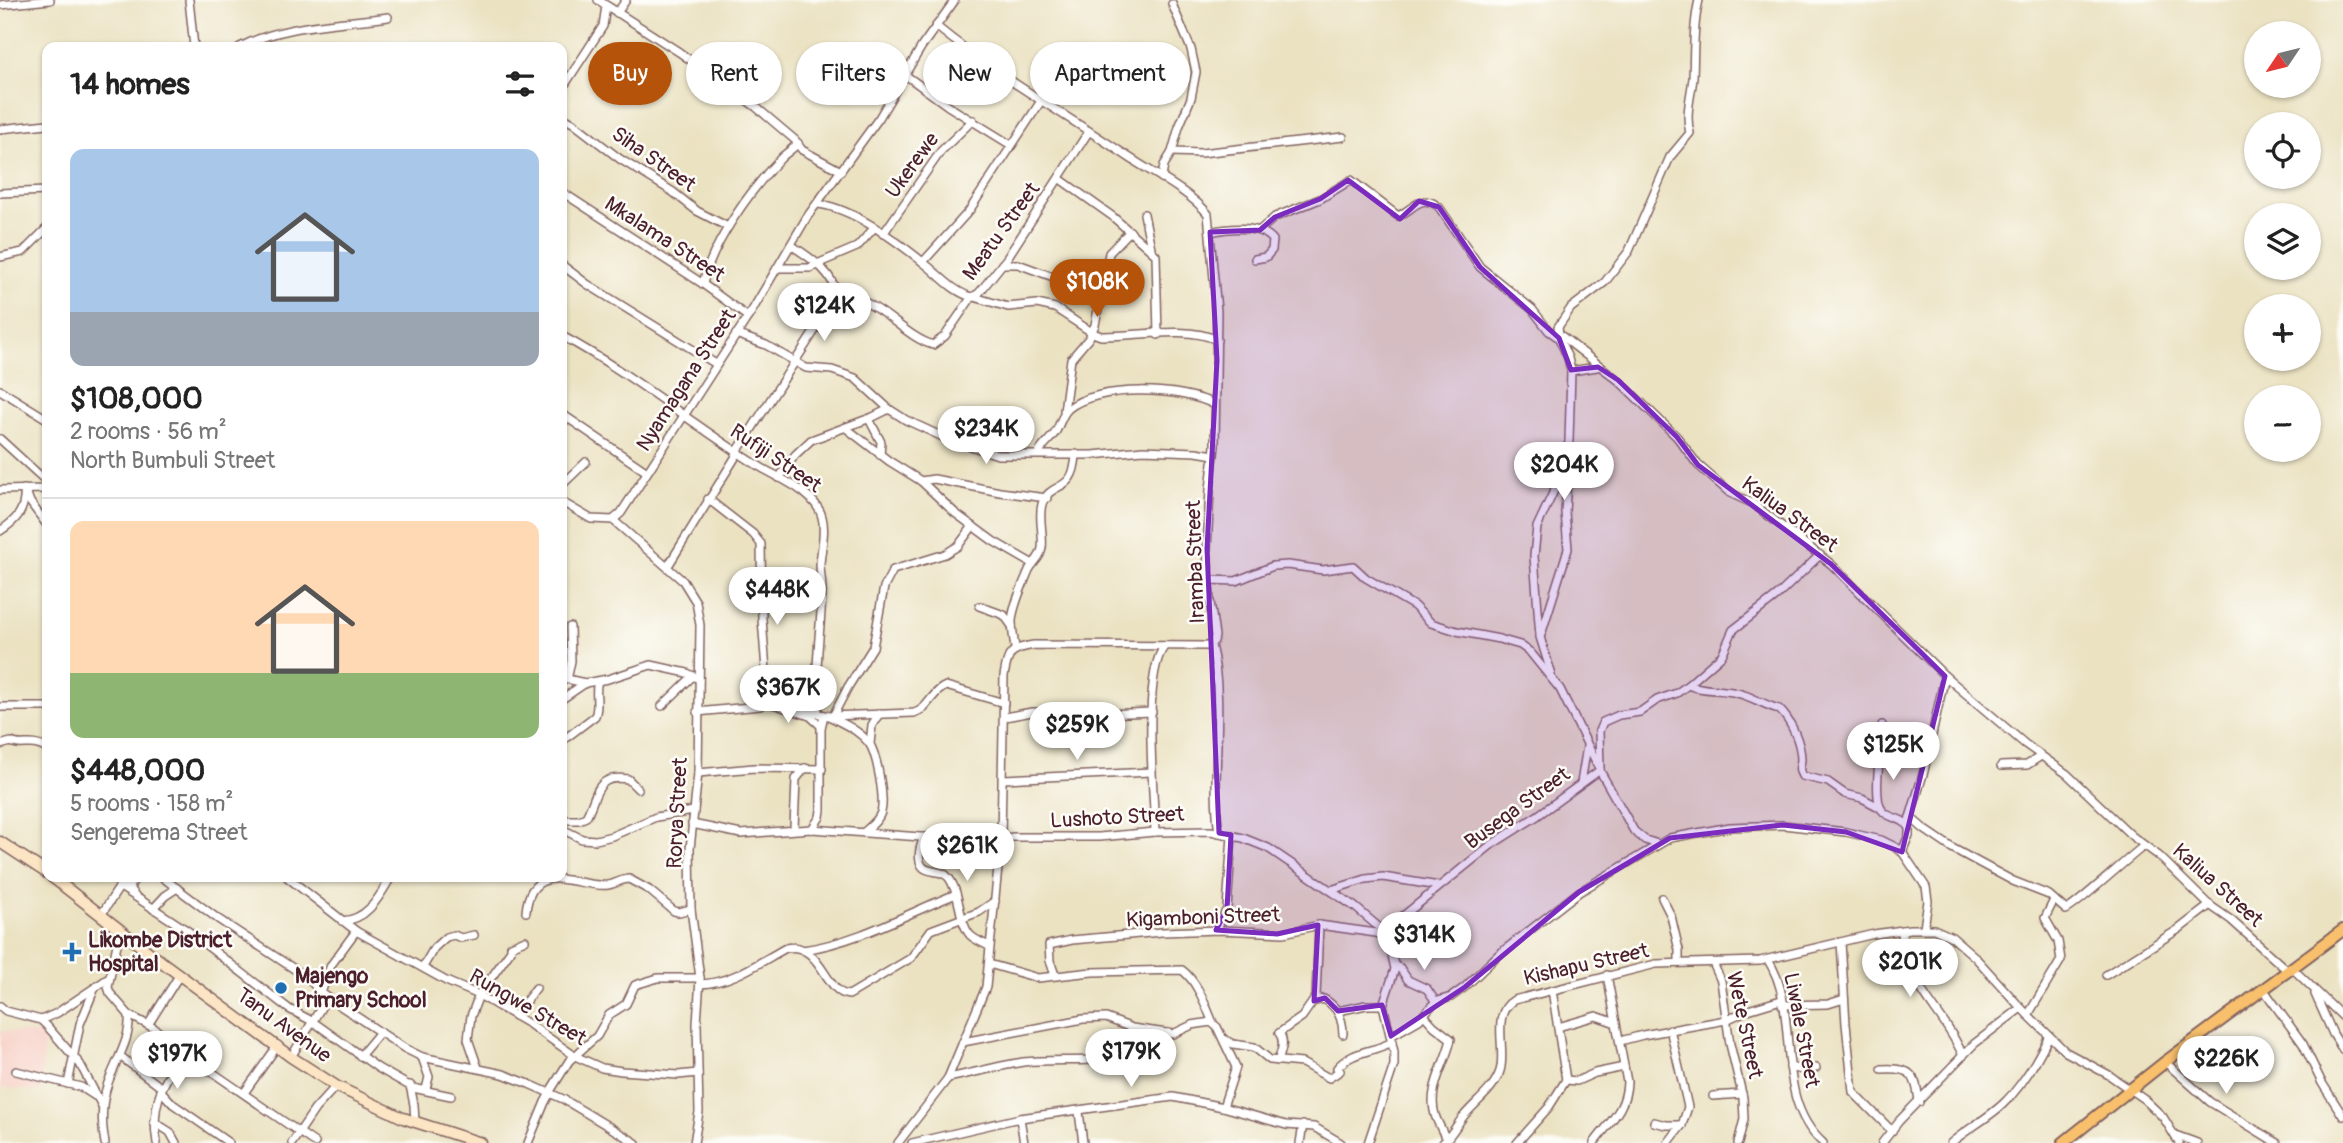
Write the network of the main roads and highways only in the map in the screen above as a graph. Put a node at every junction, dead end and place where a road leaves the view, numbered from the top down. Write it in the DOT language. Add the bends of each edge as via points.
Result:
graph roads {
  1 [pos="2343,930"];
  2 [pos="2063,1143"];
  1 -- 2 [label="main road"];
}
